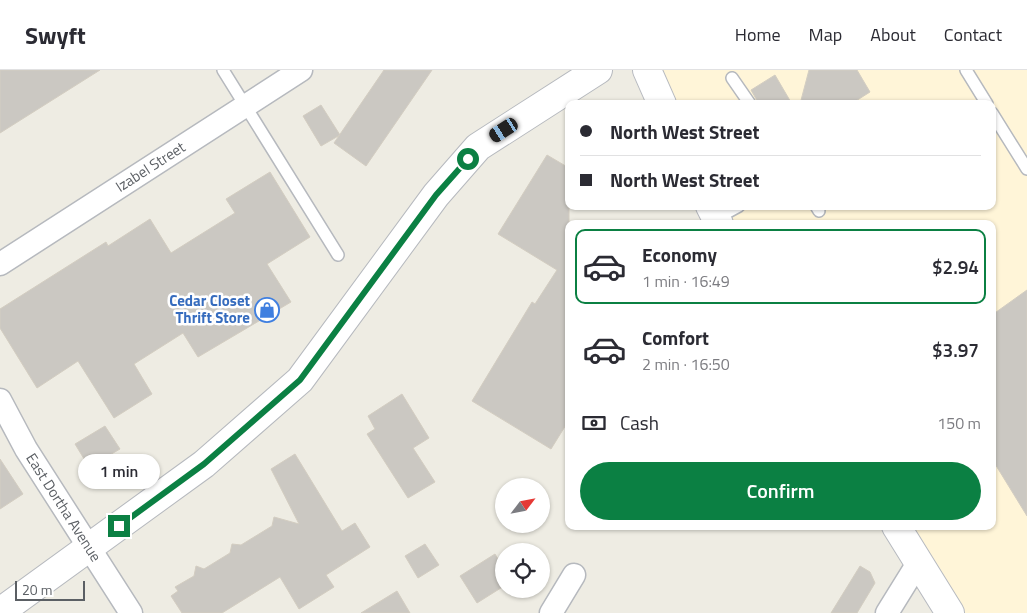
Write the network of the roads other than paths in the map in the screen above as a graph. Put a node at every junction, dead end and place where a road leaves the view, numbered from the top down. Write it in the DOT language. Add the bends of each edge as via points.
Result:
graph roads {
  1 [pos="223,70"];
  2 [pos="301,70"];
  3 [pos="598,70"];
  4 [pos="647,70"];
  5 [pos="966,70"];
  6 [pos="732,78"];
  7 [pos="660,100"];
  8 [pos="747,100"];
  9 [pos="985,100"];
  10 [pos="245,106"];
  11 [pos="996,119"];
  12 [pos="1027,168"];
  13 [pos="338,255"];
  14 [pos="0,264"];
  15 [pos="0,400"];
  16 [pos="898,530"];
  17 [pos="90,547"];
  18 [pos="918,563"];
  19 [pos="574,575"];
  20 [pos="0,612"];
  21 [pos="131,613"];
  22 [pos="551,613"];
  23 [pos="887,613"];
  24 [pos="950,613"];
  1 -- 10 [label="lane"];
  2 -- 10 [label="street, Izabel Street"];
  3 -- 17 [label="street" via="478,146 436,195 300,380 204,464"];
  4 -- 7 [label="street"];
  5 -- 9 [label="lane"];
  6 -- 8 [label="lane"];
  10 -- 13 [label="lane"];
  10 -- 14 [label="street, Izabel Street"];
  11 -- 12 [label="lane"];
  15 -- 17 [label="street, East Dortha Avenue" via="26,448"];
  16 -- 18 [label="street"];
  17 -- 20 [label="street"];
  17 -- 21 [label="street, East Dortha Avenue"];
  18 -- 23 [label="street"];
  18 -- 24 [label="street"];
  19 -- 22 [label="street"];
}
